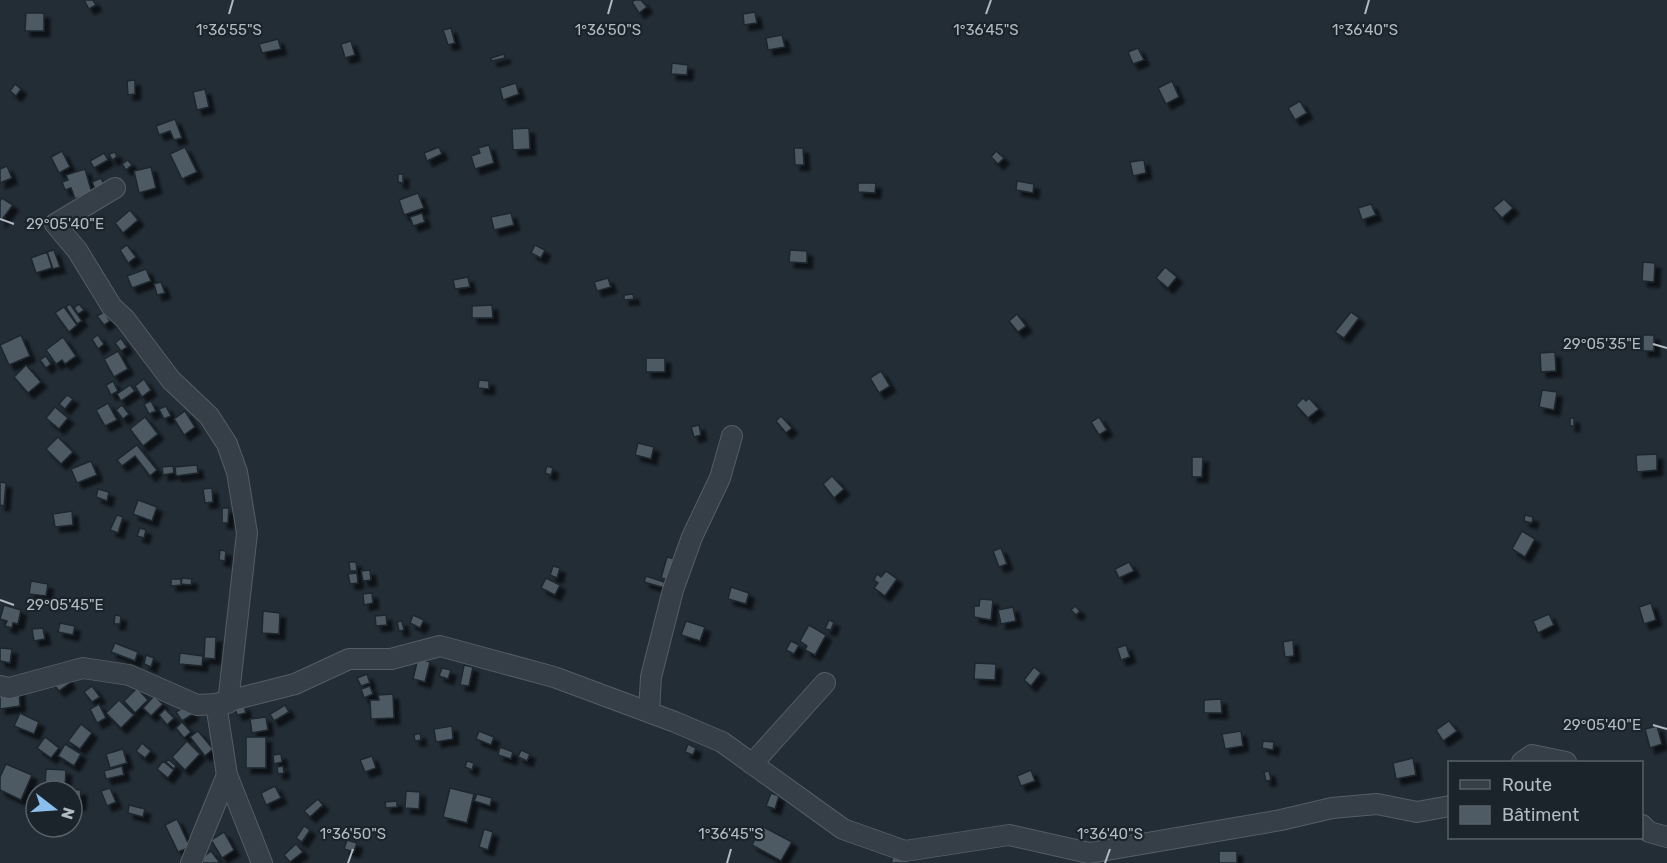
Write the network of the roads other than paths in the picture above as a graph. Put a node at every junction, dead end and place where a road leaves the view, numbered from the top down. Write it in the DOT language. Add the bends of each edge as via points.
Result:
graph roads {
  1 [pos="115,188"];
  2 [pos="732,436"];
  3 [pos="825,683"];
  4 [pos="0,686"];
  5 [pos="222,704"];
  6 [pos="649,712"];
  7 [pos="1523,761"];
  8 [pos="1561,761"];
  9 [pos="752,764"];
  10 [pos="227,775"];
  11 [pos="1448,806"];
  12 [pos="1643,827"];
  13 [pos="1667,837"];
  14 [pos="191,863"];
  15 [pos="262,863"];
  1 -- 5 [label="street" via="55,225 77,250 112,307 171,380 209,416 231,453 247,533"];
  2 -- 6 [label="street" via="720,478 692,537 673,591 651,676"];
  3 -- 9 [label="street"];
  4 -- 5 [label="street" via="9,688 83,668 129,675 197,705"];
  5 -- 6 [label="street" via="296,684 349,659 391,658 440,646 554,677"];
  5 -- 10 [label="street"];
  6 -- 9 [label="street" via="722,742"];
  7 -- 8 [label="street" via="1532,755"];
  9 -- 11 [label="street" via="843,829 905,851 1010,835 1089,853 1332,808 1377,804 1417,812"];
  10 -- 14 [label="street"];
  10 -- 15 [label="street"];
  12 -- 13 [label="street"];
}
